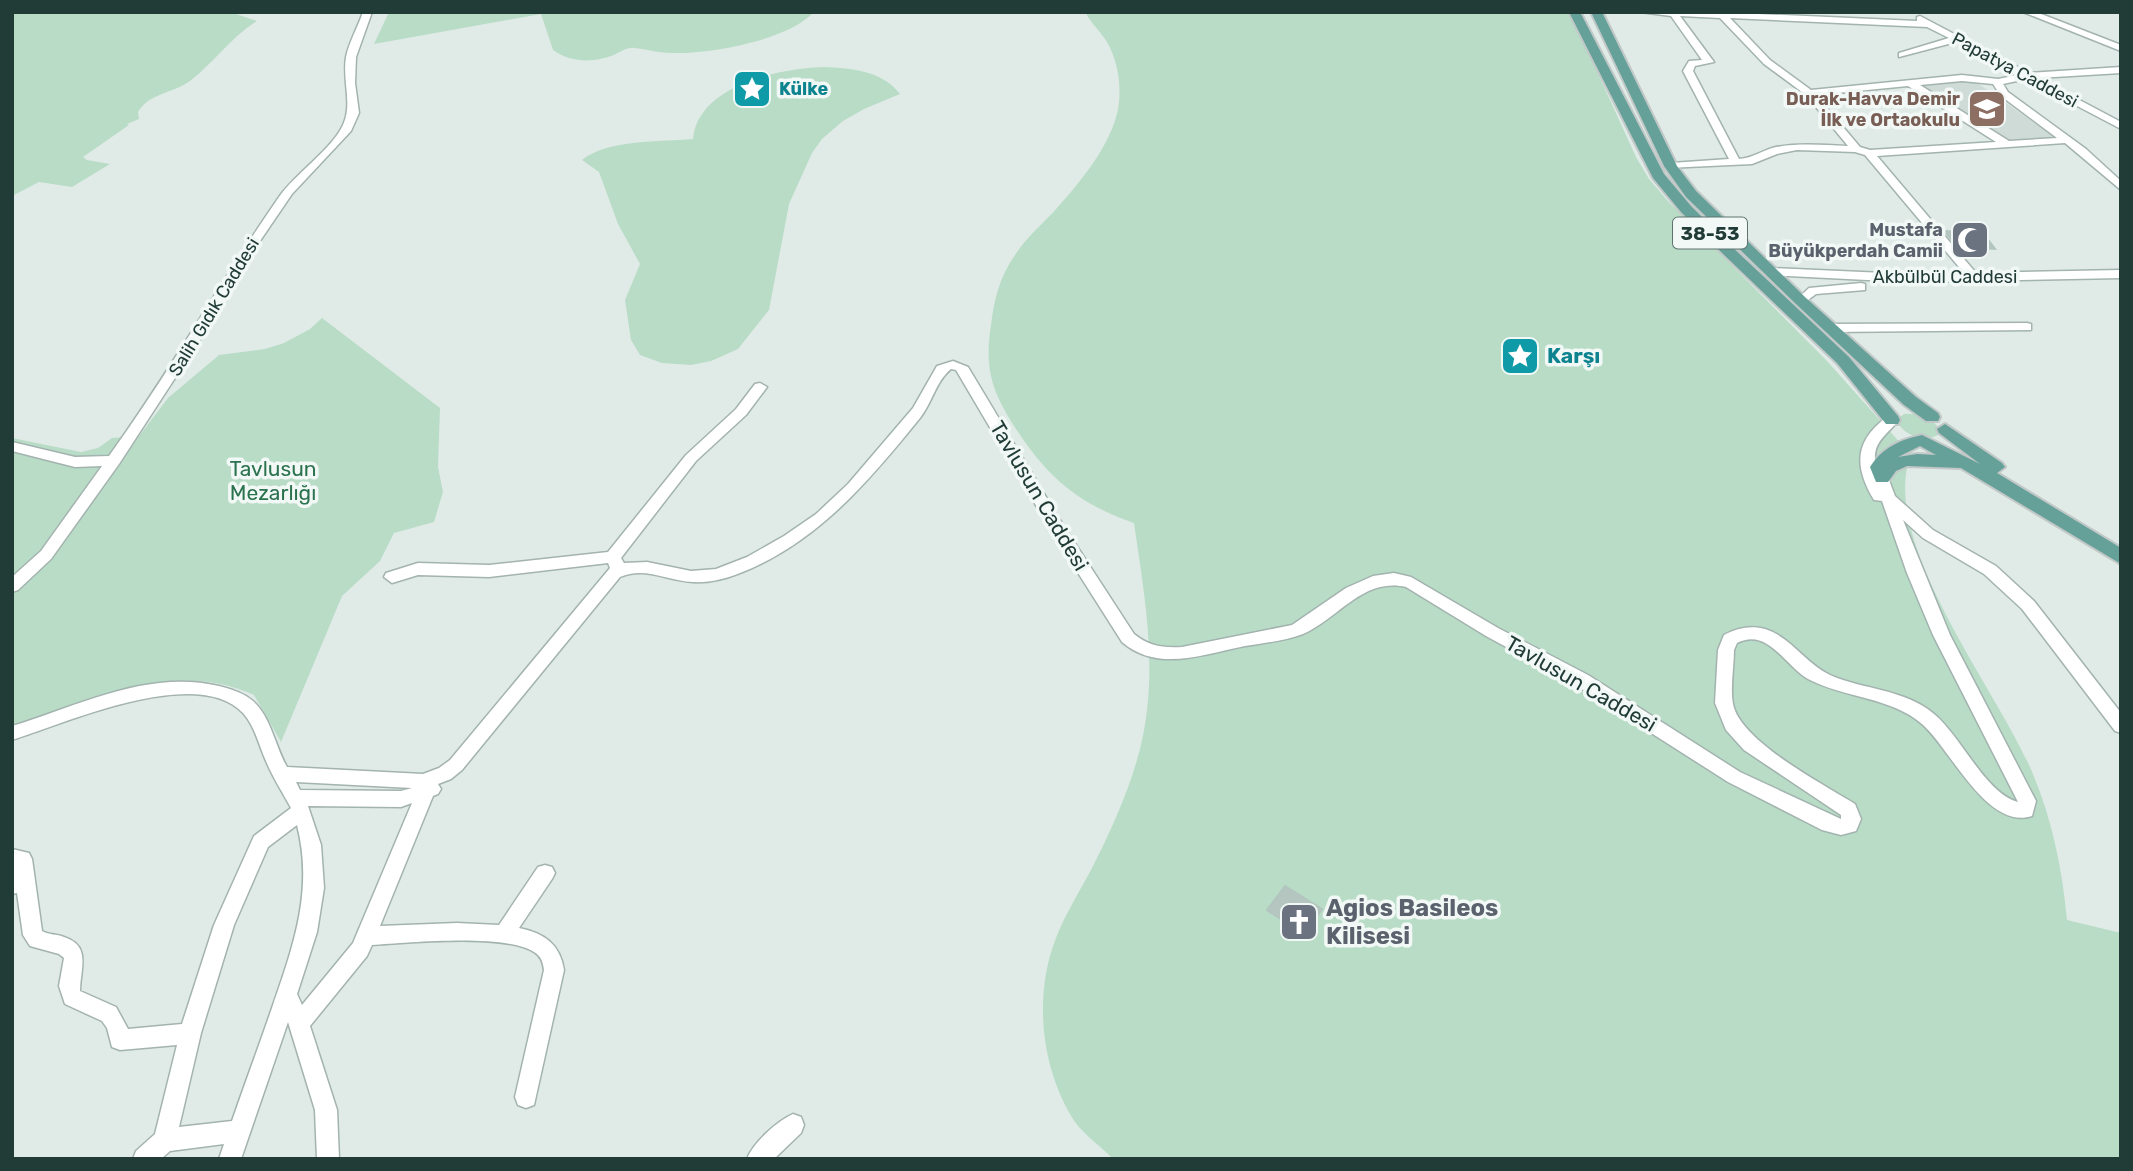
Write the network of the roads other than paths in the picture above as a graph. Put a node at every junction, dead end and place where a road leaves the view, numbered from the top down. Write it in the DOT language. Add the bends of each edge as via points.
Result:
graph roads {
  1 [pos="368,12"];
  2 [pos="1574,12"];
  3 [pos="1596,12"];
  4 [pos="1644,12"];
  5 [pos="1909,12"];
  6 [pos="1917,12"];
  7 [pos="2026,12"];
  8 [pos="2042,12"];
  9 [pos="1673,13"];
  10 [pos="1723,16"];
  11 [pos="1930,24"];
  12 [pos="1959,38"];
  13 [pos="2121,42"];
  14 [pos="2121,48"];
  15 [pos="1902,55"];
  16 [pos="2121,70"];
  17 [pos="2031,76"];
  18 [pos="1998,82"];
  19 [pos="1910,83"];
  20 [pos="1809,93"];
  21 [pos="2121,124"];
  22 [pos="2067,140"];
  23 [pos="2006,144"];
  24 [pos="1856,149"];
  25 [pos="1868,153"];
  26 [pos="1736,162"];
  27 [pos="1671,166"];
  28 [pos="2121,187"];
  29 [pos="1770,272"];
  30 [pos="2121,274"];
  31 [pos="1973,277"];
  32 [pos="2121,285"];
  33 [pos="1801,301"];
  34 [pos="2027,327"];
  35 [pos="1830,328"];
  36 [pos="760,387"];
  37 [pos="1892,420"];
  38 [pos="1938,423"];
  39 [pos="1922,440"];
  40 [pos="12,446"];
  41 [pos="114,461"];
  42 [pos="1979,470"];
  43 [pos="1882,478"];
  44 [pos="1887,497"];
  45 [pos="1894,519"];
  46 [pos="2121,546"];
  47 [pos="2121,557"];
  48 [pos="622,564"];
  49 [pos="392,577"];
  50 [pos="12,586"];
  51 [pos="2121,726"];
  52 [pos="12,733"];
  53 [pos="456,765"];
  54 [pos="282,774"];
  55 [pos="426,792"];
  56 [pos="297,804"];
  57 [pos="12,857"];
  58 [pos="545,873"];
  59 [pos="12,876"];
  60 [pos="12,886"];
  61 [pos="503,935"];
  62 [pos="365,936"];
  63 [pos="287,994"];
  64 [pos="299,1024"];
  65 [pos="190,1033"];
  66 [pos="526,1097"];
  67 [pos="793,1125"];
  68 [pos="240,1130"];
  69 [pos="165,1140"];
  70 [pos="144,1159"];
  71 [pos="230,1159"];
  72 [pos="328,1159"];
  73 [pos="758,1159"];
  1 -- 41 [label="street, Salih Gıdık Caddesi" via="350,65 354,108 350,124 297,181 251,245 179,366"];
  2 -- 37 [label="main road, 38-53" via="1658,175 1686,209 1843,360"];
  3 -- 27 [label="main road"];
  4 -- 9 [label="street"];
  5 -- 11 [label="street, Papatya Caddesi"];
  6 -- 12 [label="street, Papatya Caddesi"];
  7 -- 14 [label="street"];
  8 -- 13 [label="street"];
  9 -- 10 [label="street"];
  9 -- 26 [label="street" via="1709,62 1692,64 1688,71"];
  10 -- 11 [label="street"];
  10 -- 20 [label="street" via="1767,62"];
  11 -- 12 [label="street, Papatya Caddesi"];
  12 -- 15 [label="street"];
  12 -- 17 [label="street, Papatya Caddesi"];
  16 -- 17 [label="street"];
  17 -- 18 [label="street"];
  17 -- 21 [label="street, Papatya Caddesi"];
  18 -- 19 [label="street" via="1967,77"];
  18 -- 22 [label="street" via="2004,94"];
  19 -- 20 [label="street"];
  19 -- 23 [label="street"];
  20 -- 24 [label="street"];
  22 -- 23 [label="street"];
  22 -- 28 [label="street"];
  23 -- 25 [label="street"];
  24 -- 25 [label="street"];
  24 -- 26 [label="street" via="1785,149"];
  25 -- 31 [label="street"];
  26 -- 27 [label="street"];
  27 -- 29 [label="main road" via="1691,194"];
  29 -- 31 [label="street, Akbülbül Caddesi"];
  29 -- 33 [label="main road"];
  30 -- 31 [label="street, Akbülbül Caddesi"];
  32 -- 33 [label="street, Akbülbül Caddesi" via="1848,287 1813,291"];
  33 -- 35 [label="main road"];
  34 -- 35 [label="street"];
  35 -- 38 [label="main road"];
  36 -- 48 [label="street" via="741,412 691,458"];
  37 -- 38 [label="main road" via="1897,413 1909,411"];
  37 -- 39 [label="main road" via="1904,433"];
  37 -- 45 [label="street, Tavlusun Caddesi" via="1876,430 1868,445 1866,466 1873,487"];
  38 -- 39 [label="main road" via="1946,433 1938,440"];
  38 -- 46 [label="main road" via="1984,459"];
  39 -- 42 [label="main road"];
  39 -- 43 [label="main road" via="1888,456 1879,467"];
  40 -- 41 [label="street" via="75,462"];
  41 -- 50 [label="street, Salih Gıdık Caddesi" via="47,555"];
  42 -- 43 [label="main road" via="1916,460 1892,464"];
  42 -- 47 [label="main road"];
  43 -- 44 [label="street, Tavlusun Caddesi"];
  44 -- 45 [label="street, Tavlusun Caddesi"];
  44 -- 51 [label="street" via="1928,534 1990,570 2028,605"];
  45 -- 48 [label="street, Tavlusun Caddesi" via="1937,626 2027,801 2025,810 2015,812 1998,803 1937,727 1915,711 1876,693 1821,678 1801,666 1779,643 1754,632 1730,639 1726,650 1724,704 1728,719 1750,745 1847,810 1852,819 1849,825 1829,824 1734,777 1582,680 1411,583 1396,579 1364,583 1324,616 1286,633 1182,652 1140,648 1121,628 956,364 942,368 919,410 833,508 740,568 710,577"];
  48 -- 49 [label="street" via="489,571 418,569"];
  48 -- 53 [label="street"];
  52 -- 54 [label="street" via="127,697 190,688 221,694 254,713"];
  53 -- 54 [label="street" via="423,780"];
  53 -- 55 [label="street" via="446,779"];
  54 -- 56 [label="street"];
  55 -- 56 [label="street" via="401,799"];
  55 -- 62 [label="street"];
  56 -- 63 [label="street" via="312,849 314,886 306,937"];
  56 -- 65 [label="street" via="261,842 224,925"];
  57 -- 65 [label="street" via="22,859 33,935 42,943 62,945 72,952 72,997 110,1014 120,1040"];
  58 -- 61 [label="street"];
  59 -- 60 [label="street"];
  61 -- 62 [label="street"];
  61 -- 66 [label="street" via="544,947 553,962"];
  62 -- 64 [label="street" via="360,949"];
  63 -- 64 [label="street"];
  63 -- 68 [label="street"];
  64 -- 72 [label="street" via="326,1110"];
  65 -- 69 [label="street"];
  67 -- 73 [label="street"];
  68 -- 69 [label="street"];
  68 -- 71 [label="street"];
  69 -- 70 [label="street"];
}
